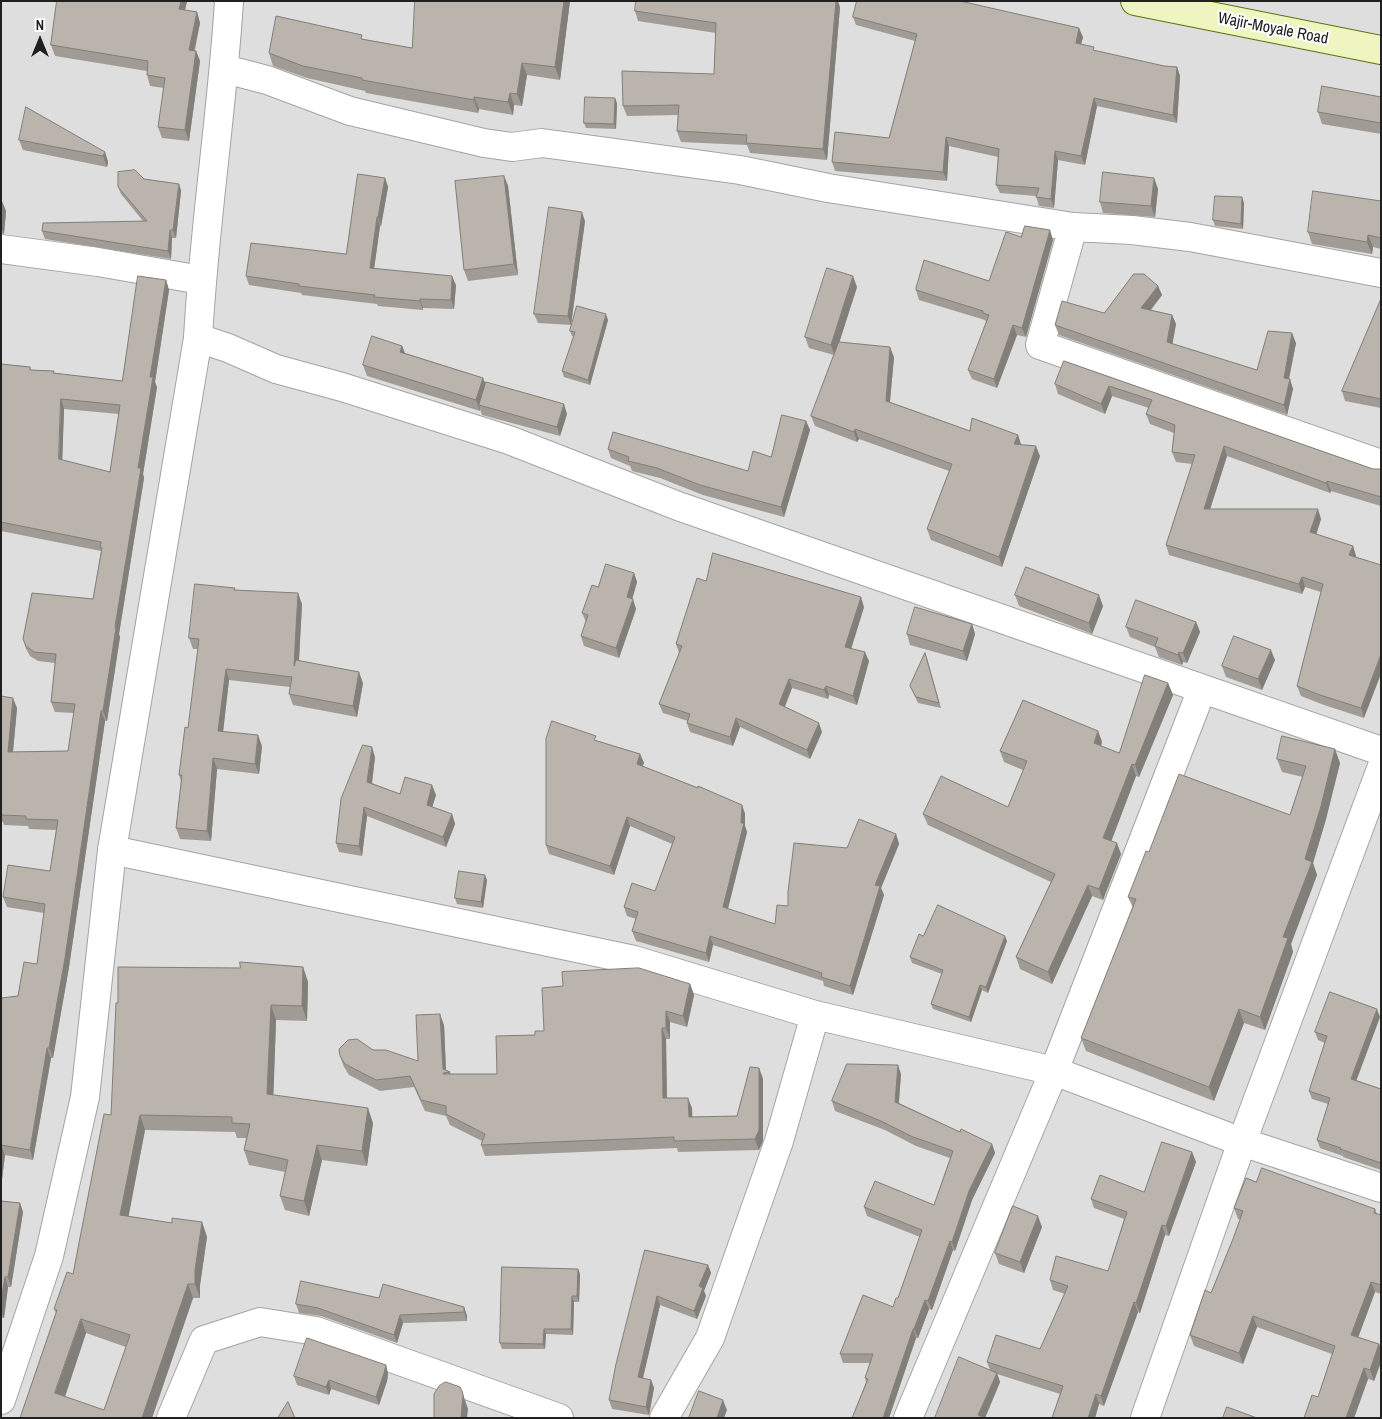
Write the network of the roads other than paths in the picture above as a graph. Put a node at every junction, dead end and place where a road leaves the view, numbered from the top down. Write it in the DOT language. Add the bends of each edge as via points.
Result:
graph roads {
  1 [pos="229,1"];
  2 [pos="1135,1"];
  3 [pos="1381,50"];
  4 [pos="225,70"];
  5 [pos="1073,227"];
  6 [pos="1,249"];
  7 [pos="1381,273"];
  8 [pos="202,280"];
  9 [pos="198,338"];
  10 [pos="1381,464"];
  11 [pos="1202,689"];
  12 [pos="1381,751"];
  13 [pos="1381,769"];
  14 [pos="112,850"];
  15 [pos="815,1015"];
  16 [pos="1054,1071"];
  17 [pos="1242,1142"];
  18 [pos="1381,1188"];
  19 [pos="1,1400"];
  20 [pos="171,1418"];
  21 [pos="559,1418"];
  22 [pos="664,1418"];
  23 [pos="908,1418"];
  24 [pos="1145,1418"];
  1 -- 4 [label="street"];
  2 -- 3 [label="main road, Wajir-Moyale Road"];
  4 -- 5 [label="street" via="267,80 350,112 484,143 512,147 542,143 730,168 828,188"];
  4 -- 8 [label="street"];
  5 -- 7 [label="street" via="1190,237"];
  5 -- 10 [label="street" via="1040,346"];
  6 -- 8 [label="street"];
  8 -- 9 [label="street"];
  9 -- 11 [label="street" via="276,368 509,440 678,506"];
  9 -- 14 [label="street"];
  11 -- 12 [label="street"];
  11 -- 16 [label="street"];
  13 -- 17 [label="street"];
  14 -- 15 [label="street" via="634,960"];
  14 -- 19 [label="street" via="86,1097 49,1256"];
  15 -- 16 [label="street"];
  15 -- 22 [label="street" via="779,1141 710,1338"];
  16 -- 17 [label="street"];
  16 -- 23 [label="street"];
  17 -- 18 [label="street"];
  17 -- 24 [label="street"];
  20 -- 21 [label="street" via="204,1340 260,1322 316,1331"];
}
